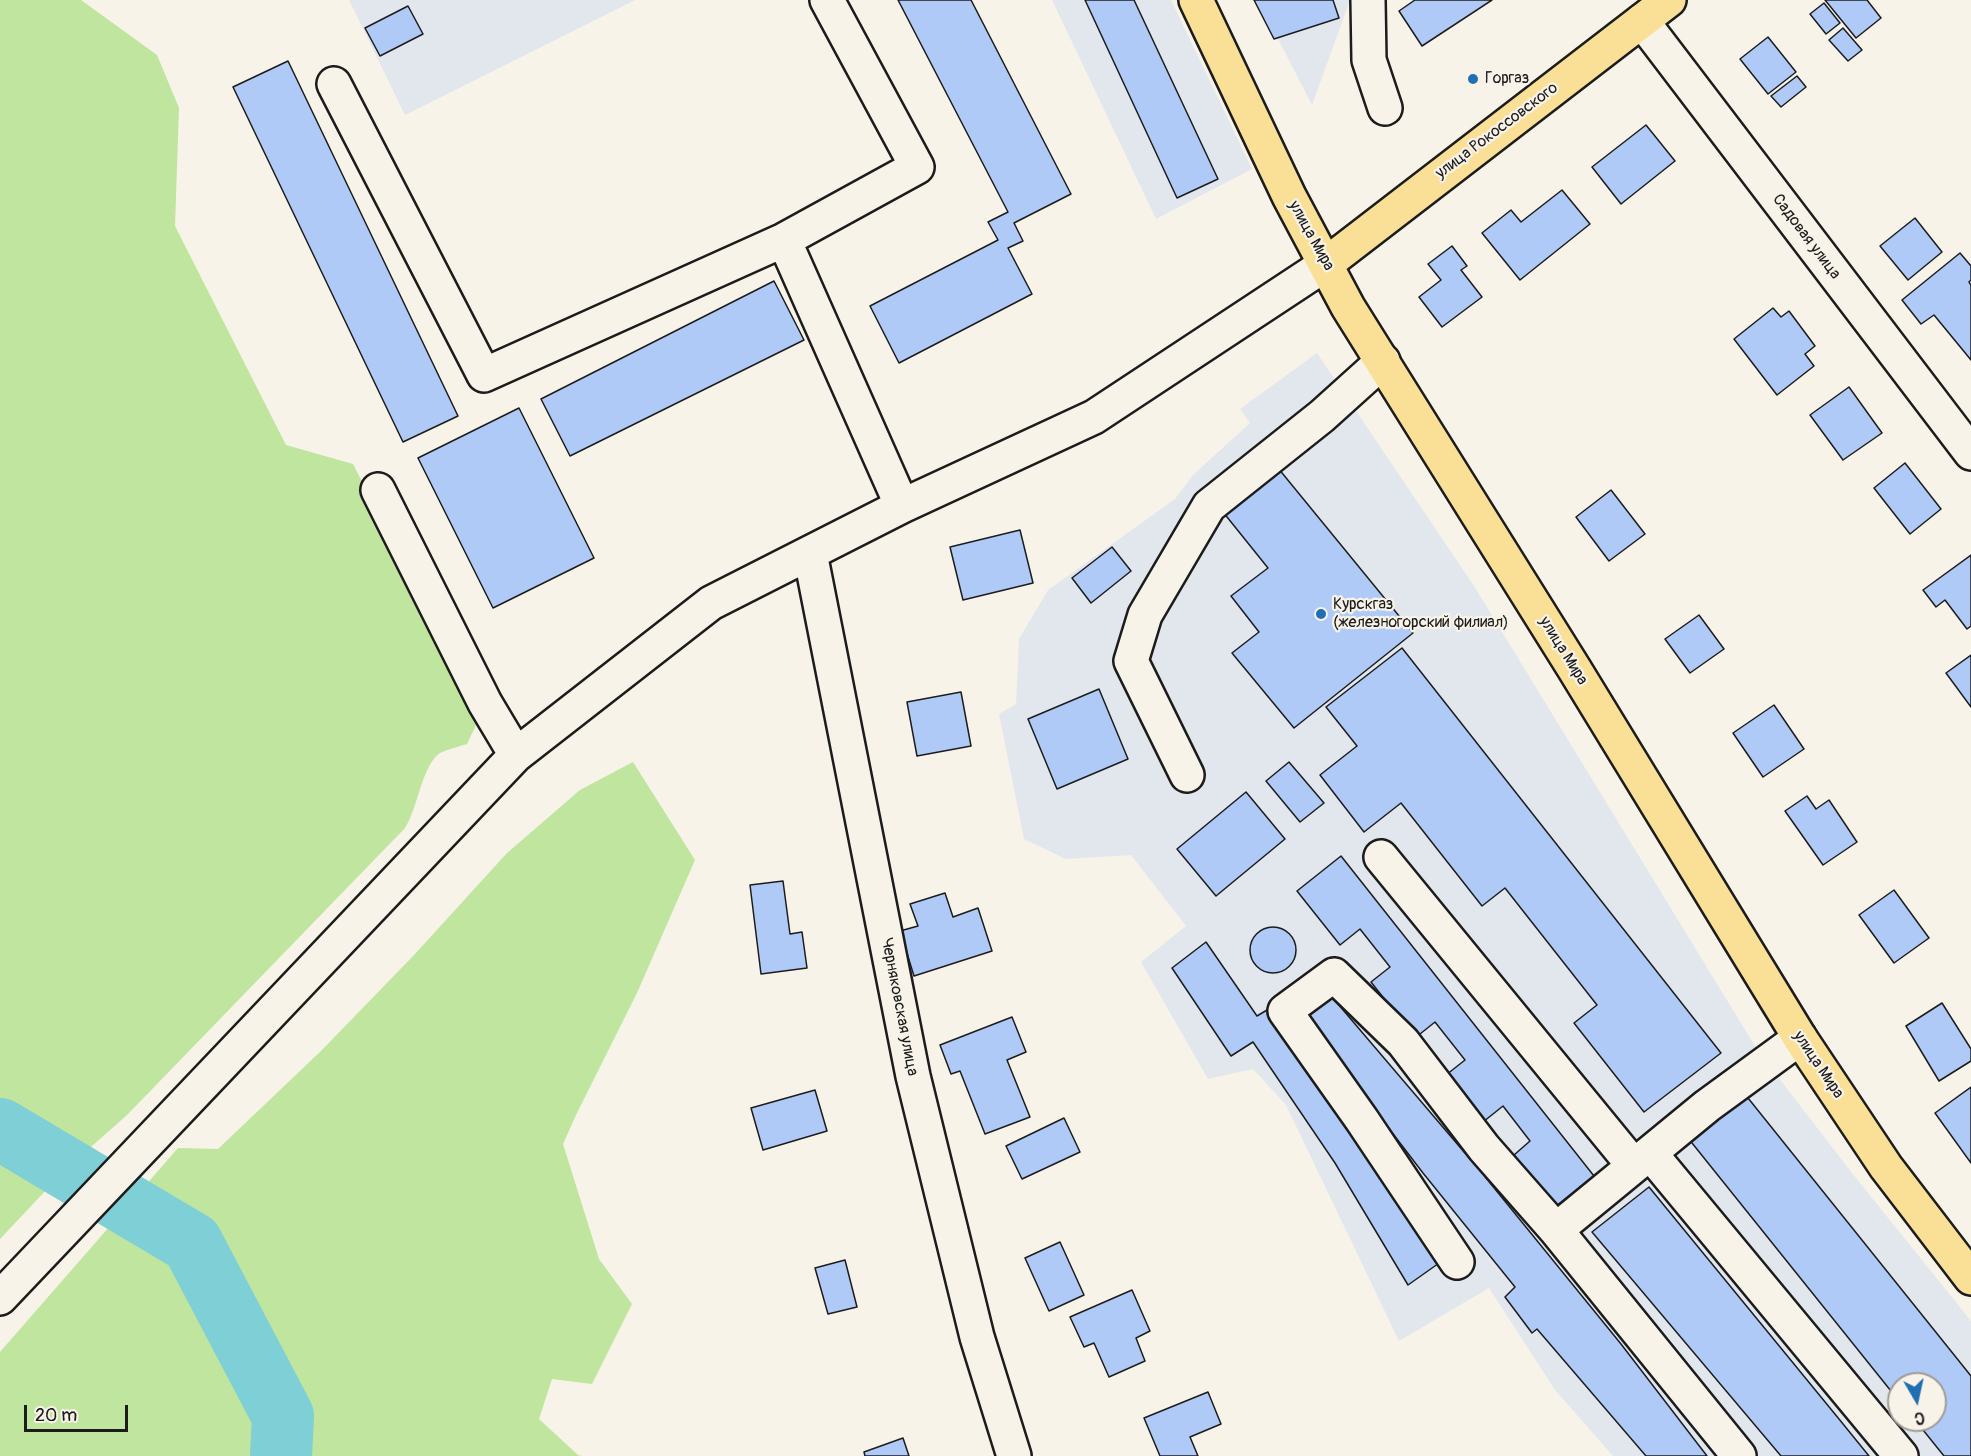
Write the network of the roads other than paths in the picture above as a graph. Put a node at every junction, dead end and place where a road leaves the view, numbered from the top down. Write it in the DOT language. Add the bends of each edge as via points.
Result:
graph roads {
  1 [pos="827,0"];
  2 [pos="1196,0"];
  3 [pos="1368,0"];
  4 [pos="1669,0"];
  5 [pos="1642,21"];
  6 [pos="334,84"];
  7 [pos="1385,108"];
  8 [pos="784,240"];
  9 [pos="1326,264"];
  10 [pos="1383,361"];
  11 [pos="1971,453"];
  12 [pos="378,490"];
  13 [pos="902,506"];
  14 [pos="810,553"];
  15 [pos="516,755"];
  16 [pos="1187,776"];
  17 [pos="1382,857"];
  18 [pos="1800,1038"];
  19 [pos="1642,1160"];
  20 [pos="1556,1230"];
  21 [pos="1457,1262"];
  22 [pos="1971,1278"];
  23 [pos="0,1298"];
  24 [pos="1014,1456"];
  25 [pos="1739,1456"];
  26 [pos="1901,1456"];
  1 -- 8 [label="street" via="917,167"];
  2 -- 9 [label="main road, улица Мира" via="1289,196"];
  3 -- 7 [label="street" via="1369,60"];
  4 -- 5 [label="main road, улица Рокоссовского"];
  5 -- 9 [label="main road, улица Рокоссовского"];
  5 -- 11 [label="street, Садовая улица"];
  6 -- 8 [label="street" via="484,375"];
  8 -- 13 [label="street"];
  9 -- 10 [label="main road, улица Мира"];
  9 -- 13 [label="street" via="1094,417"];
  10 -- 16 [label="street" via="1323,416 1209,506 1145,615 1131,661"];
  10 -- 18 [label="main road, улица Мира"];
  12 -- 15 [label="street" via="485,703"];
  13 -- 14 [label="street"];
  14 -- 15 [label="street" via="711,603"];
  14 -- 24 [label="street, Черняковская улица" via="913,1076 976,1337"];
  15 -- 23 [label="street"];
  17 -- 19 [label="street"];
  18 -- 19 [label="street" via="1707,1106"];
  18 -- 22 [label="main road, улица Мира" via="1886,1167"];
  19 -- 20 [label="street"];
  19 -- 26 [label="street"];
  20 -- 21 [label="street" via="1484,1148 1403,1042 1334,975 1285,1011"];
  20 -- 25 [label="street"];
}
